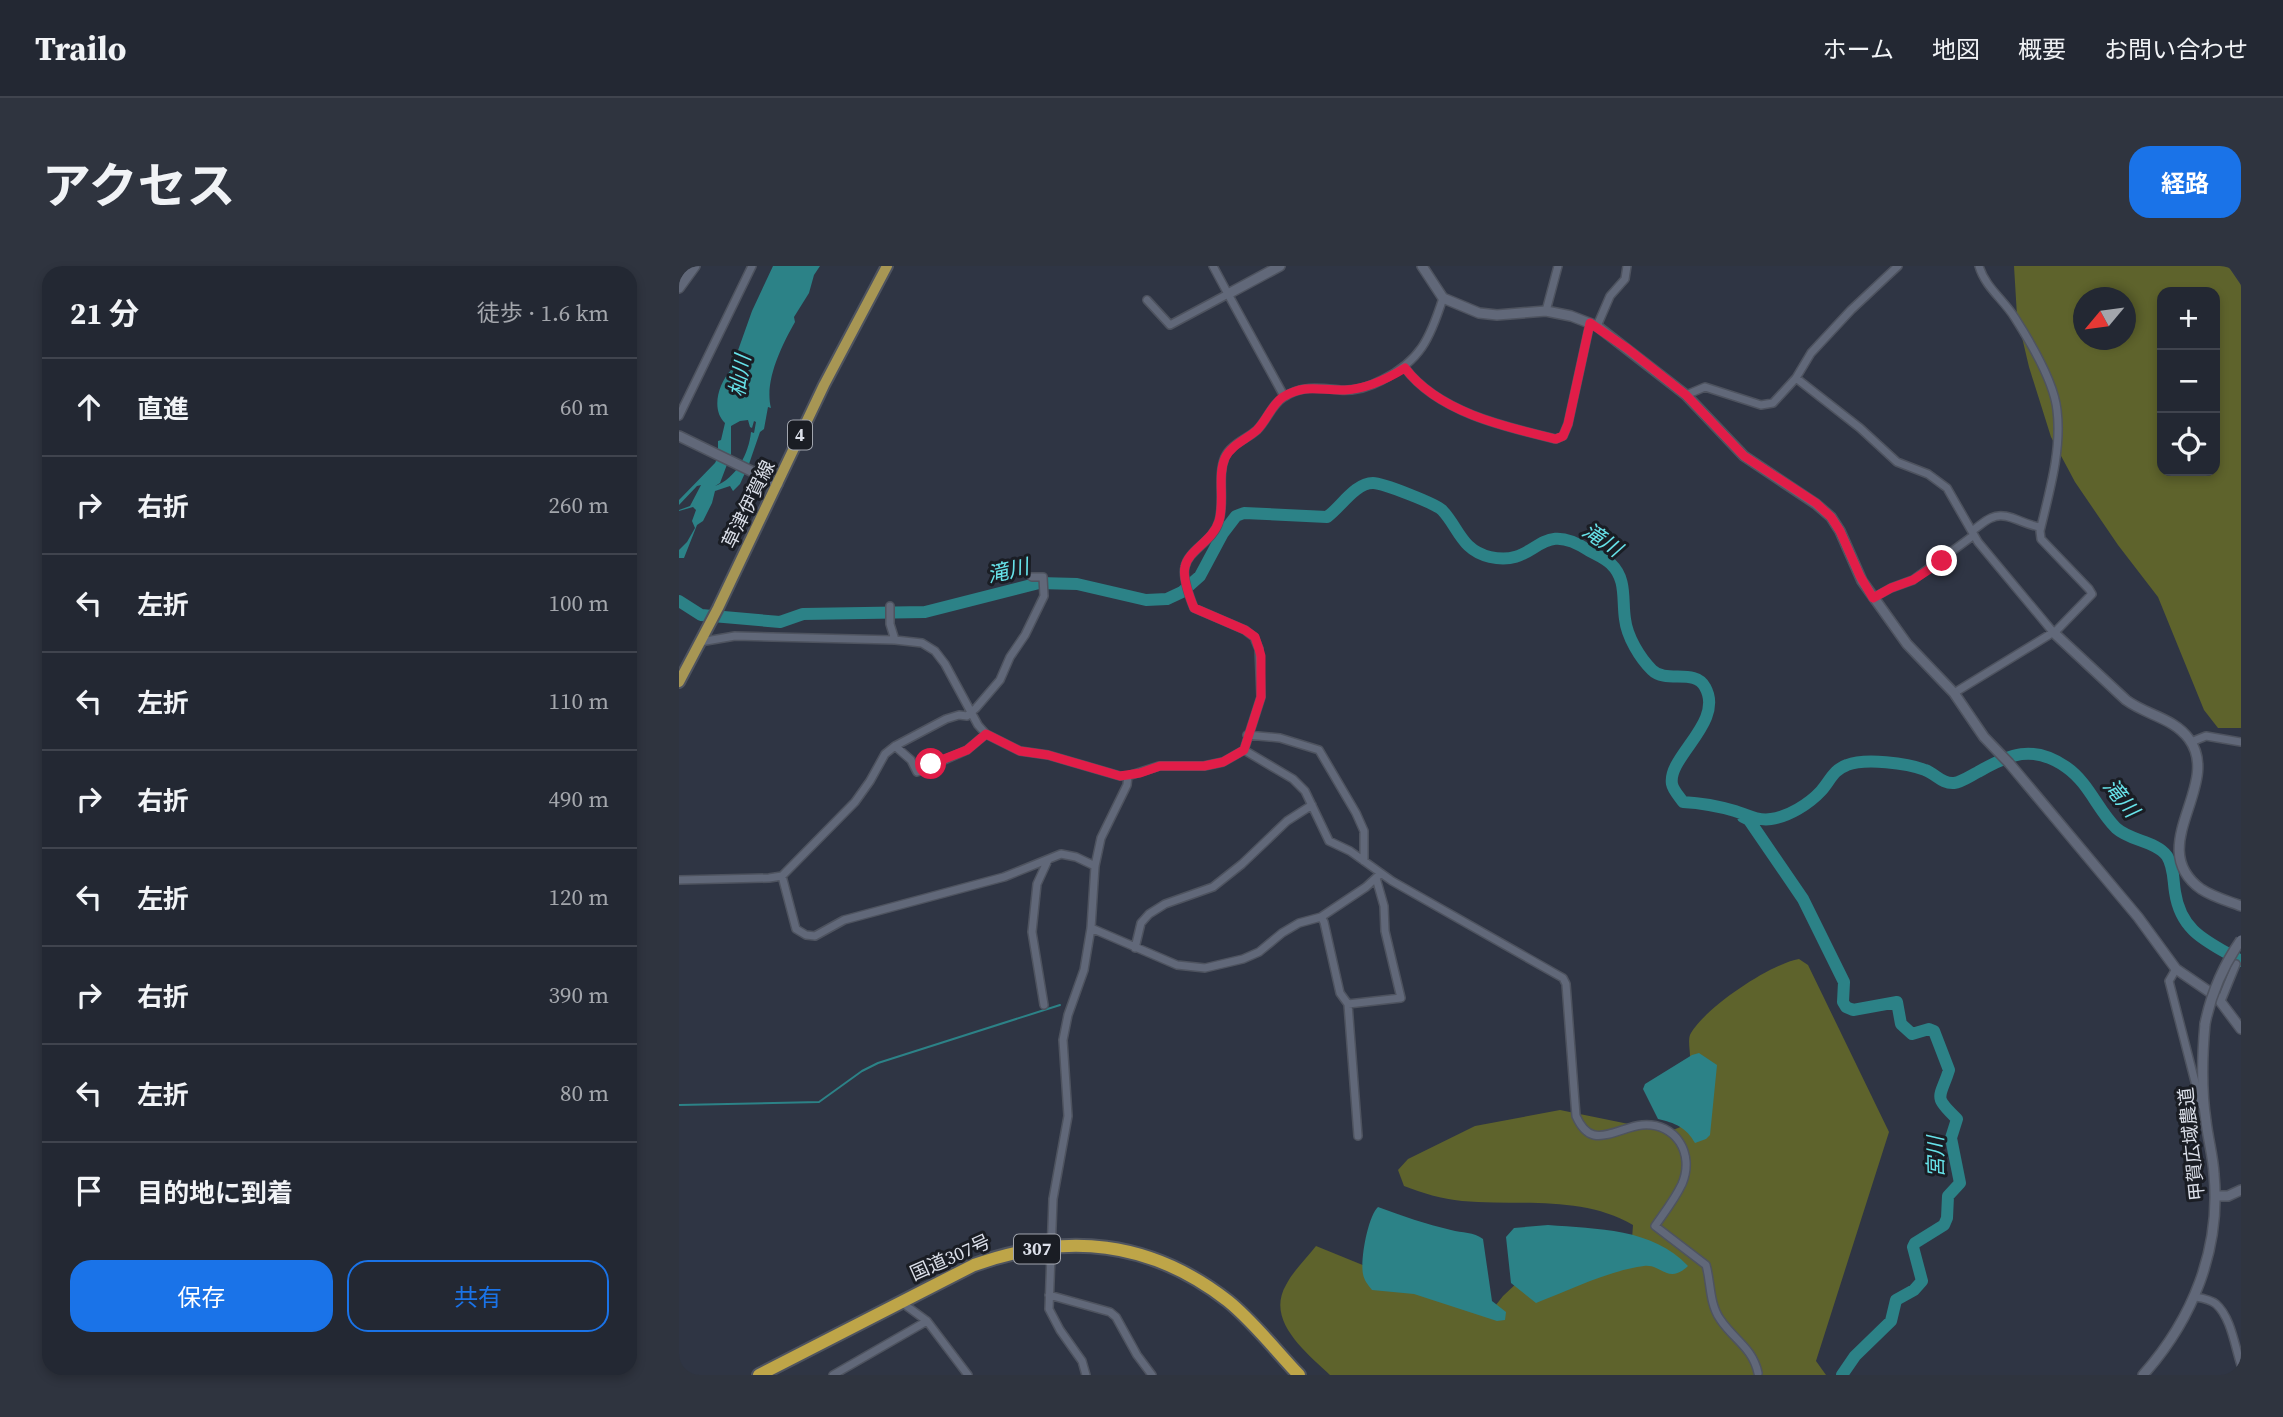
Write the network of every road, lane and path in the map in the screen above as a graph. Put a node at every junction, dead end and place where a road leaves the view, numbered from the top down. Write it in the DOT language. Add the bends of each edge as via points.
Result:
graph roads {
  1 [pos="695,266"];
  2 [pos="752,266"];
  3 [pos="887,266"];
  4 [pos="1213,266"];
  5 [pos="1280,266"];
  6 [pos="1422,266"];
  7 [pos="1558,266"];
  8 [pos="1627,266"];
  9 [pos="1898,266"];
  10 [pos="1979,266"];
  11 [pos="679,288"];
  12 [pos="1228,294"];
  13 [pos="1443,298"];
  14 [pos="1147,300"];
  15 [pos="1546,311"];
  16 [pos="1594,324"];
  17 [pos="1405,368"];
  18 [pos="1796,378"];
  19 [pos="1686,395"];
  20 [pos="1285,396"];
  21 [pos="679,416"];
  22 [pos="679,436"];
  23 [pos="778,484"];
  24 [pos="2041,527"];
  25 [pos="1973,533"];
  26 [pos="1032,577"];
  27 [pos="1873,598"];
  28 [pos="890,608"];
  29 [pos="2053,632"];
  30 [pos="895,640"];
  31 [pos="700,642"];
  32 [pos="679,682"];
  33 [pos="1954,693"];
  34 [pos="971,713"];
  35 [pos="986,734"];
  36 [pos="1247,735"];
  37 [pos="2191,741"];
  38 [pos="2241,742"];
  39 [pos="895,746"];
  40 [pos="1244,750"];
  41 [pos="1128,776"];
  42 [pos="1312,805"];
  43 [pos="1048,860"];
  44 [pos="1364,862"];
  45 [pos="1095,866"];
  46 [pos="782,876"];
  47 [pos="1378,876"];
  48 [pos="679,880"];
  49 [pos="2241,905"];
  50 [pos="1321,917"];
  51 [pos="1091,928"];
  52 [pos="2241,940"];
  53 [pos="1135,948"];
  54 [pos="2236,964"];
  55 [pos="2176,969"];
  56 [pos="2221,1001"];
  57 [pos="1348,1004"];
  58 [pos="1044,1005"];
  59 [pos="2241,1029"];
  60 [pos="2206,1122"];
  61 [pos="1357,1136"];
  62 [pos="2241,1191"];
  63 [pos="2215,1196"];
  64 [pos="1052,1247"];
  65 [pos="1049,1295"];
  66 [pos="2195,1297"];
  67 [pos="900,1301"];
  68 [pos="927,1321"];
  69 [pos="2241,1365"];
  70 [pos="1758,1373"];
  71 [pos="759,1375"];
  72 [pos="833,1375"];
  73 [pos="968,1375"];
  74 [pos="1086,1375"];
  75 [pos="1152,1375"];
  76 [pos="1299,1375"];
  77 [pos="2144,1375"];
  1 -- 11 [label="street"];
  2 -- 21 [label="street"];
  3 -- 23 [label="main road, 草津伊賀線 / 4"];
  4 -- 12 [label="street"];
  5 -- 12 [label="street"];
  6 -- 13 [label="street"];
  7 -- 15 [label="street"];
  8 -- 16 [label="street" via="1623,283 1609,296"];
  9 -- 18 [label="street" via="1811,353"];
  10 -- 24 [label="street" via="2015,317 2052,388 2057,436"];
  12 -- 14 [label="street" via="1170,324"];
  12 -- 20 [label="street"];
  13 -- 15 [label="street" via="1479,313"];
  13 -- 17 [label="street" via="1425,342"];
  15 -- 16 [label="street"];
  16 -- 17 [label="street" via="1568,424 1563,436 1556,439 1444,402"];
  16 -- 19 [label="street"];
  17 -- 20 [label="street" via="1361,388 1303,388"];
  18 -- 19 [label="street" via="1779,399 1767,405 1705,387"];
  18 -- 25 [label="street" via="1897,462 1928,474 1947,488"];
  19 -- 27 [label="street" via="1744,456 1831,517"];
  20 -- 36 [label="street" via="1224,460 1219,523 1185,566 1194,608 1255,637 1261,656 1261,697"];
  22 -- 23 [label="street"];
  23 -- 31 [label="main road, 草津伊賀線 / 4"];
  24 -- 25 [label="street" via="2004,515 1992,517"];
  24 -- 29 [label="street" via="2046,547 2092,594"];
  25 -- 27 [label="street" via="1913,580"];
  25 -- 29 [label="street"];
  26 -- 34 [label="street" via="1044,577 1045,593 1000,680"];
  27 -- 33 [label="street" via="1907,644"];
  28 -- 30 [label="street"];
  29 -- 33 [label="street"];
  29 -- 37 [label="street" via="2126,700 2170,722"];
  30 -- 31 [label="street" via="735,636"];
  30 -- 34 [label="street" via="922,643 935,651"];
  31 -- 32 [label="main road, 草津伊賀線 / 4"];
  33 -- 55 [label="street" via="1984,737 2138,917"];
  34 -- 35 [label="street"];
  34 -- 39 [label="street" via="946,719"];
  35 -- 39 [label="street" via="967,750 917,772"];
  35 -- 41 [label="street" via="1020,751"];
  36 -- 40 [label="street"];
  36 -- 44 [label="street" via="1280,738 1319,750 1364,831"];
  37 -- 38 [label="street" via="2206,736"];
  37 -- 49 [label="street" via="2197,773 2181,834 2180,858 2201,888"];
  39 -- 46 [label="street" via="855,802"];
  40 -- 41 [label="street" via="1223,762 1160,766"];
  40 -- 42 [label="street" via="1293,779"];
  41 -- 45 [label="street" via="1101,838"];
  42 -- 44 [label="street" via="1329,841"];
  42 -- 53 [label="street" via="1287,821 1213,887 1149,914 1141,923"];
  43 -- 45 [label="street" via="1061,854"];
  43 -- 46 [label="street" via="1004,877 844,920 815,936 796,929"];
  43 -- 58 [label="street" via="1037,884 1032,932"];
  44 -- 47 [label="street"];
  45 -- 51 [label="street"];
  46 -- 48 [label="street"];
  47 -- 50 [label="street"];
  47 -- 57 [label="street" via="1401,998"];
  47 -- 70 [label="street" via="1563,978 1579,1123 1596,1136 1644,1125 1677,1135 1684,1151 1684,1177 1655,1226 1706,1265 1719,1318 1752,1354"];
  50 -- 53 [label="street" via="1299,923 1259,953 1205,968 1177,965"];
  50 -- 57 [label="street" via="1340,993"];
  51 -- 53 [label="street"];
  51 -- 64 [label="street" via="1063,1040 1068,1116 1053,1199"];
  52 -- 60 [label="street, 甲賀広域農道, bridge" via="2221,974 2205,1024 2202,1076"];
  54 -- 56 [label="street"];
  55 -- 56 [label="street"];
  55 -- 60 [label="street" via="2169,981"];
  56 -- 59 [label="street"];
  57 -- 61 [label="street"];
  60 -- 63 [label="street, 甲賀広域農道"];
  62 -- 63 [label="street"];
  63 -- 66 [label="street, 甲賀広域農道" via="2214,1227"];
  64 -- 65 [label="street"];
  64 -- 67 [label="highway, 国道307号 / 307" via="1006,1253"];
  64 -- 76 [label="highway, 国道307号 / 307" via="1084,1244 1168,1264 1230,1303"];
  65 -- 74 [label="street" via="1051,1315 1082,1360"];
  65 -- 75 [label="street" via="1110,1312"];
  66 -- 69 [label="street" via="2218,1306"];
  66 -- 77 [label="street, 甲賀広域農道" via="2176,1334"];
  67 -- 68 [label="street"];
  67 -- 71 [label="highway, 国道307号 / 307"];
  68 -- 72 [label="street"];
  68 -- 73 [label="street"];
}
